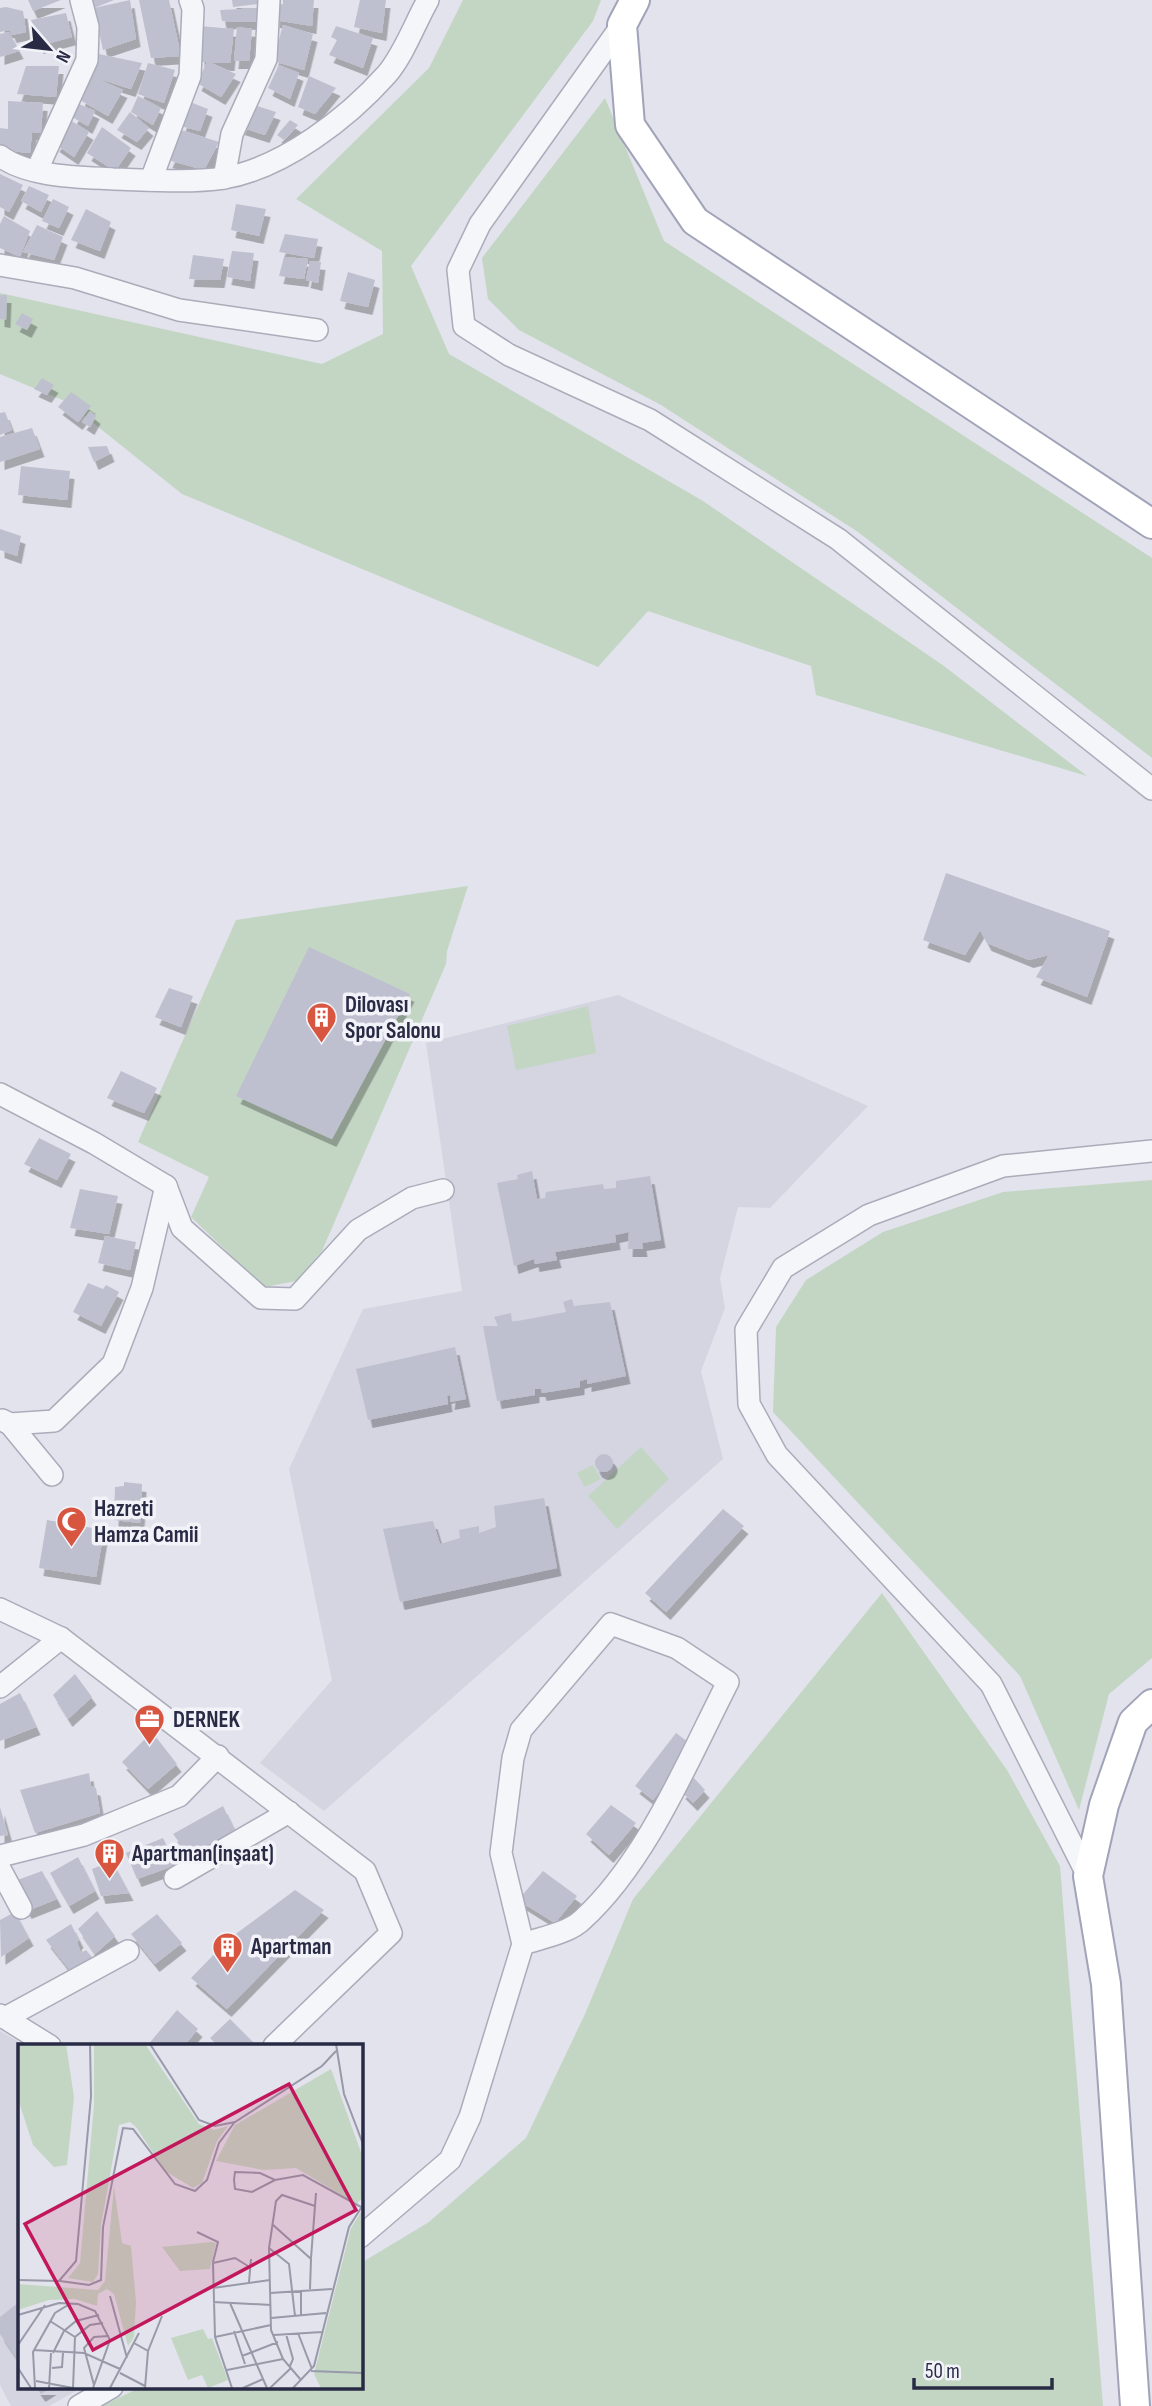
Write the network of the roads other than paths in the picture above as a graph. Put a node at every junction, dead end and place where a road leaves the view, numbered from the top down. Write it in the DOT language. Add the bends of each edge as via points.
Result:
graph roads {
  1 [pos="81,0"];
  2 [pos="190,0"];
  3 [pos="269,0"];
  4 [pos="428,0"];
  5 [pos="635,0"];
  6 [pos="417,10"];
  7 [pos="622,25"];
  8 [pos="0,156"];
  9 [pos="37,170"];
  10 [pos="224,178"];
  11 [pos="151,180"];
  12 [pos="0,265"];
  13 [pos="317,330"];
  14 [pos="1152,524"];
  15 [pos="1152,789"];
  16 [pos="0,1094"];
  17 [pos="1152,1151"];
  18 [pos="166,1186"];
  19 [pos="443,1190"];
  20 [pos="5,1422"];
  21 [pos="52,1475"];
  22 [pos="0,1609"];
  23 [pos="61,1638"];
  24 [pos="0,1687"];
  25 [pos="1152,1704"];
  26 [pos="218,1756"];
  27 [pos="289,1812"];
  28 [pos="0,1856"];
  29 [pos="0,1869"];
  30 [pos="1088,1876"];
  31 [pos="175,1878"];
  32 [pos="21,1908"];
  33 [pos="523,1944"];
  34 [pos="128,1951"];
  35 [pos="2,2016"];
  36 [pos="47,2044"];
  37 [pos="276,2044"];
  38 [pos="362,2235"];
  39 [pos="110,2388"];
  40 [pos="79,2406"];
  41 [pos="1135,2406"];
  1 -- 9 [label="street" via="88,27 87,60"];
  2 -- 11 [label="street" via="190,76"];
  3 -- 10 [label="street" via="267,59 232,134"];
  4 -- 6 [label="street"];
  5 -- 7 [label="main road"];
  6 -- 10 [label="street" via="388,72 338,121 267,166"];
  7 -- 14 [label="main road" via="630,125 695,221"];
  7 -- 15 [label="street" via="480,224 458,270 464,326 509,355 650,420 838,539"];
  8 -- 9 [label="street"];
  9 -- 11 [label="street" via="55,176"];
  10 -- 11 [label="street"];
  12 -- 13 [label="street" via="75,278 179,310"];
  16 -- 18 [label="street"];
  17 -- 30 [label="street" via="1003,1166 869,1215 783,1268 746,1330 749,1404 777,1455 991,1685"];
  18 -- 19 [label="street" via="182,1228 261,1298 295,1299 358,1230 412,1198"];
  18 -- 20 [label="street" via="142,1288 113,1364 54,1420"];
  20 -- 21 [label="street"];
  22 -- 23 [label="street"];
  23 -- 24 [label="street"];
  23 -- 26 [label="street"];
  25 -- 30 [label="main road" via="1133,1722 1104,1805"];
  26 -- 27 [label="street"];
  26 -- 28 [label="street" via="179,1796 84,1835"];
  27 -- 31 [label="street"];
  27 -- 37 [label="street" via="365,1871 391,1933"];
  29 -- 32 [label="street"];
  30 -- 41 [label="main road" via="1105,1984"];
  33 -- 33 [label="street" via="581,1923 629,1865 673,1789 728,1682 677,1648 611,1624 522,1730 513,1758 501,1853"];
  33 -- 38 [label="street" via="471,2117 450,2160"];
  34 -- 35 [label="street"];
  35 -- 36 [label="street"];
  39 -- 40 [label="street"];
}
